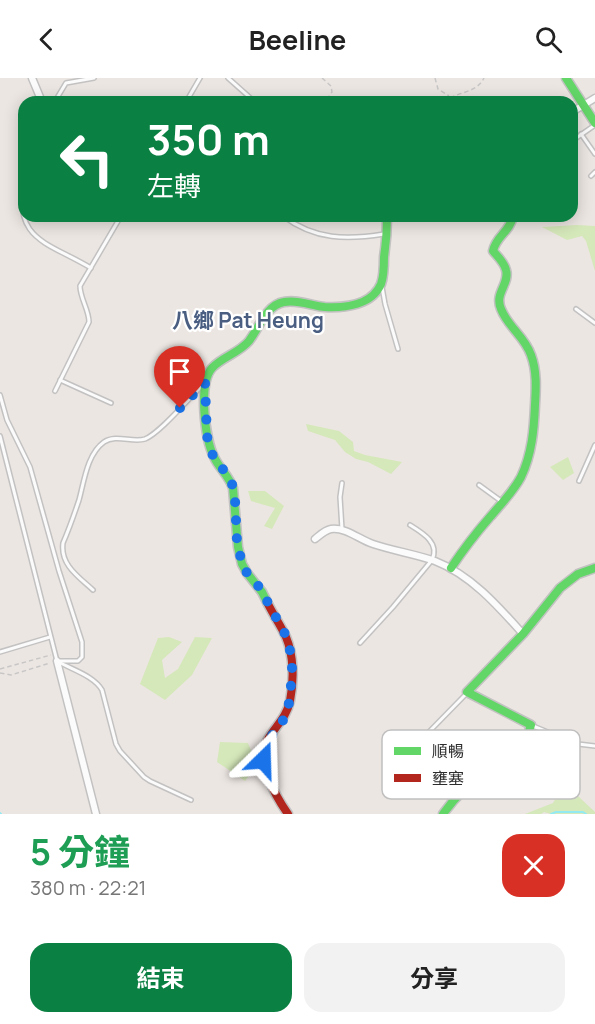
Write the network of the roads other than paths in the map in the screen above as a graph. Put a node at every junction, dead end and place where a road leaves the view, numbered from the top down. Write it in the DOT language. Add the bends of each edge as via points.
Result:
graph roads {
  1 [pos="32,78"];
  2 [pos="94,78"];
  3 [pos="200,78"];
  4 [pos="228,78"];
  5 [pos="566,78"];
  6 [pos="40,96"];
  7 [pos="58,96"];
  8 [pos="190,96"];
  9 [pos="248,96"];
  10 [pos="595,98"];
  11 [pos="584,105"];
  12 [pos="578,108"];
  13 [pos="595,124"];
  14 [pos="581,134"];
  15 [pos="578,135"];
  16 [pos="593,148"];
  17 [pos="595,154"];
  18 [pos="595,172"];
  19 [pos="591,176"];
  20 [pos="26,222"];
  21 [pos="118,222"];
  22 [pos="294,222"];
  23 [pos="387,222"];
  24 [pos="512,222"];
  25 [pos="386,233"];
  26 [pos="91,268"];
  27 [pos="382,284"];
  28 [pos="576,309"];
  29 [pos="595,323"];
  30 [pos="398,349"];
  31 [pos="60,380"];
  32 [pos="205,383"];
  33 [pos="55,391"];
  34 [pos="0,395"];
  35 [pos="111,403"];
  36 [pos="0,436"];
  37 [pos="595,445"];
  38 [pos="579,481"];
  39 [pos="342,483"];
  40 [pos="479,485"];
  41 [pos="502,502"];
  42 [pos="410,525"];
  43 [pos="342,530"];
  44 [pos="315,538"];
  45 [pos="432,560"];
  46 [pos="451,568"];
  47 [pos="595,568"];
  48 [pos="93,590"];
  49 [pos="523,634"];
  50 [pos="50,637"];
  51 [pos="360,643"];
  52 [pos="0,652"];
  53 [pos="56,658"];
  54 [pos="467,692"];
  55 [pos="531,726"];
  56 [pos="431,730"];
  57 [pos="529,730"];
  58 [pos="541,730"];
  59 [pos="580,744"];
  60 [pos="595,746"];
  61 [pos="456,799"];
  62 [pos="191,800"];
  63 [pos="96,814"];
  64 [pos="288,814"];
  65 [pos="443,814"];
  1 -- 6 [label="street"];
  2 -- 7 [label="lane" via="66,83"];
  3 -- 8 [label="lane"];
  4 -- 9 [label="lane"];
  5 -- 11 [label="street"];
  10 -- 11 [label="street"];
  11 -- 12 [label="street"];
  11 -- 13 [label="street"];
  13 -- 14 [label="lane"];
  14 -- 15 [label="lane"];
  14 -- 16 [label="lane"];
  16 -- 17 [label="lane"];
  18 -- 19 [label="lane"];
  20 -- 26 [label="lane" via="44,243"];
  21 -- 26 [label="lane"];
  22 -- 25 [label="lane" via="322,235 354,238"];
  23 -- 25 [label="street"];
  24 -- 41 [label="street" via="493,247 507,276 498,303 528,346 534,363 536,394 526,463 518,482"];
  25 -- 27 [label="street"];
  26 -- 31 [label="lane" via="80,286 88,322"];
  27 -- 30 [label="lane"];
  27 -- 32 [label="street" via="371,297 355,304 330,308 286,301 278,304 247,344 214,367"];
  28 -- 29 [label="lane"];
  31 -- 33 [label="lane"];
  31 -- 35 [label="lane"];
  32 -- 48 [label="lane" via="145,439 104,442 88,465 62,551 71,570"];
  32 -- 64 [label="street" via="207,436 215,460 232,484 243,568 260,588 285,634 292,657 290,700 284,719 265,745 263,760"];
  34 -- 53 [label="lane" via="7,420 30,467 82,642 82,657 78,661"];
  36 -- 50 [label="lane"];
  37 -- 38 [label="lane"];
  39 -- 43 [label="lane"];
  40 -- 41 [label="lane"];
  41 -- 46 [label="street"];
  42 -- 45 [label="lane" via="433,544"];
  43 -- 44 [label="street" via="329,529"];
  43 -- 45 [label="street" via="372,544"];
  45 -- 46 [label="street"];
  45 -- 51 [label="lane"];
  46 -- 49 [label="street" via="488,597"];
  47 -- 49 [label="street" via="578,574 560,588"];
  49 -- 54 [label="street"];
  50 -- 52 [label="lane"];
  50 -- 53 [label="lane"];
  53 -- 62 [label="lane" via="100,686 116,744 144,777"];
  53 -- 63 [label="street"];
  54 -- 55 [label="street"];
  54 -- 56 [label="lane"];
  55 -- 57 [label="street"];
  55 -- 58 [label="lane"];
  59 -- 60 [label="lane"];
  61 -- 65 [label="street"];
}
